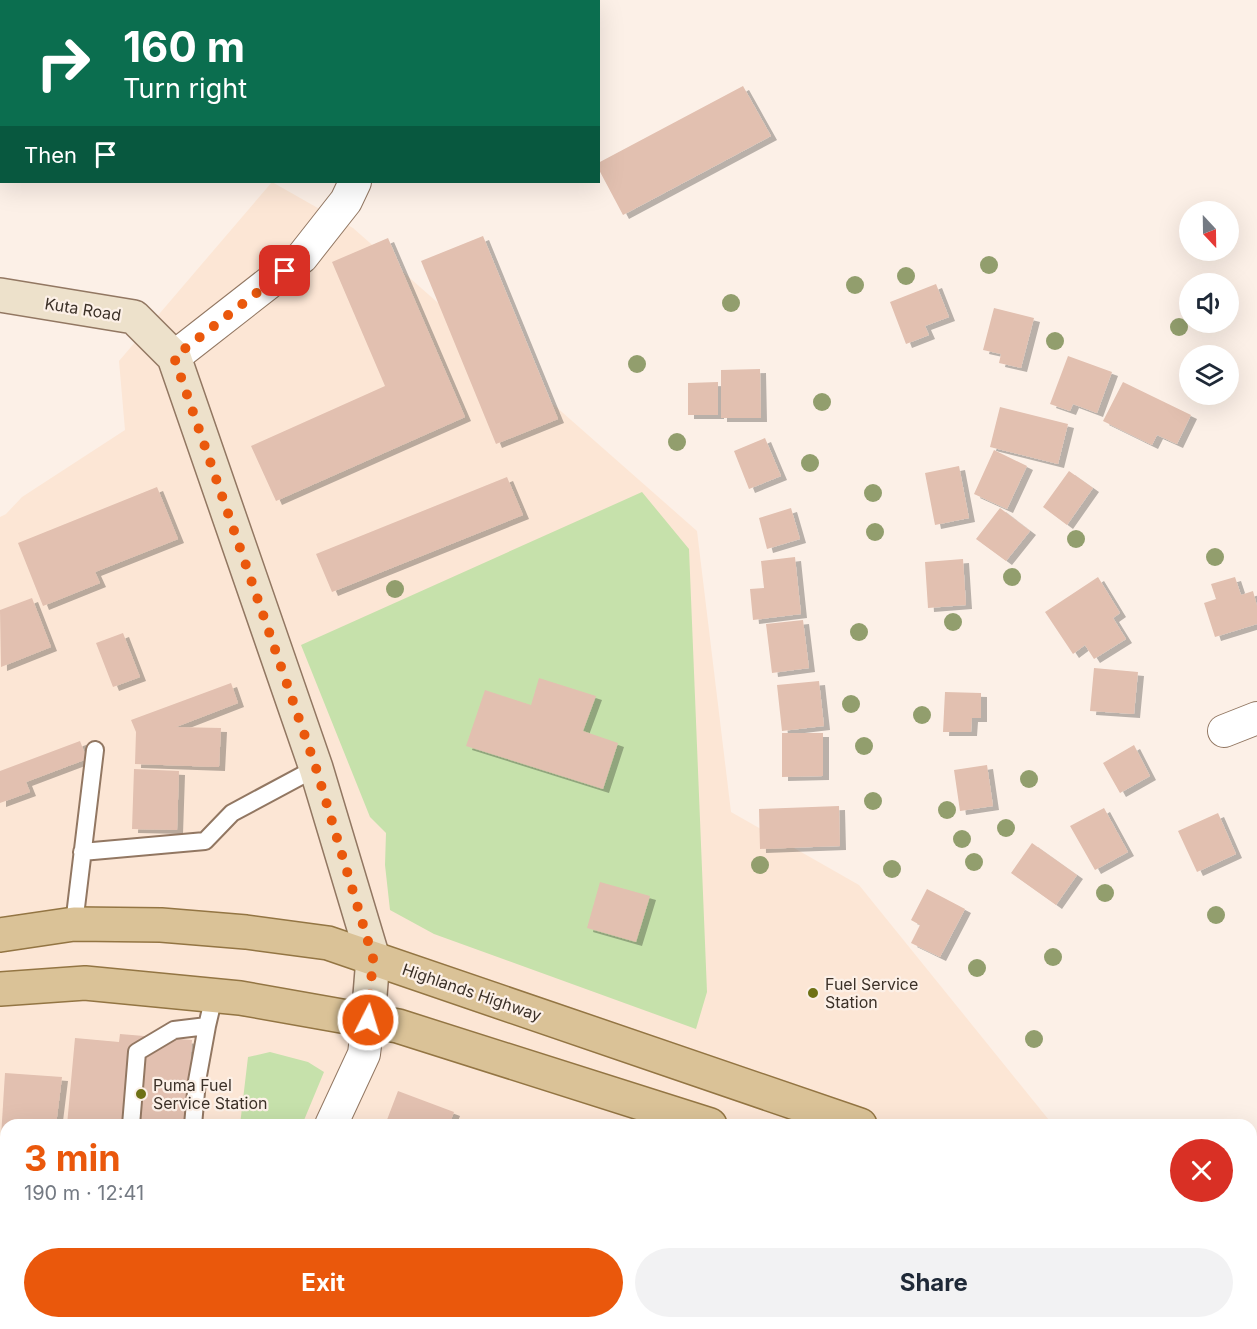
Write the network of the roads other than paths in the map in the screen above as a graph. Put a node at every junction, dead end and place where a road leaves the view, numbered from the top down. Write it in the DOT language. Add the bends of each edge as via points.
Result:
graph roads {
  1 [pos="355,183"];
  2 [pos="0,295"];
  3 [pos="174,357"];
  4 [pos="1257,718"];
  5 [pos="1224,731"];
  6 [pos="95,750"];
  7 [pos="316,768"];
  8 [pos="81,852"];
  9 [pos="74,924"];
  10 [pos="0,935"];
  11 [pos="373,958"];
  12 [pos="0,990"];
  13 [pos="210,1011"];
  14 [pos="368,1020"];
  15 [pos="131,1119"];
  16 [pos="194,1119"];
  17 [pos="334,1119"];
  18 [pos="691,1119"];
  19 [pos="843,1119"];
  1 -- 3 [label="street" via="302,257"];
  2 -- 3 [label="street, Kuta Road" via="134,317"];
  3 -- 7 [label="street, Kuta Road"];
  4 -- 5 [label="street"];
  6 -- 8 [label="lane"];
  7 -- 8 [label="lane" via="232,813 205,841"];
  7 -- 11 [label="street, Kuta Road"];
  8 -- 9 [label="lane"];
  9 -- 10 [label="main road, Highlands Highway"];
  9 -- 11 [label="main road, Highlands Highway" via="161,925 246,932 328,943"];
  11 -- 14 [label="street, Kuta Road"];
  11 -- 19 [label="main road, Highlands Highway"];
  12 -- 13 [label="main road" via="85,983"];
  13 -- 14 [label="main road" via="240,998"];
  13 -- 15 [label="lane" via="137,1052"];
  13 -- 16 [label="lane"];
  14 -- 17 [label="street" via="364,1054"];
  14 -- 18 [label="main road" via="398,1026"];
}
